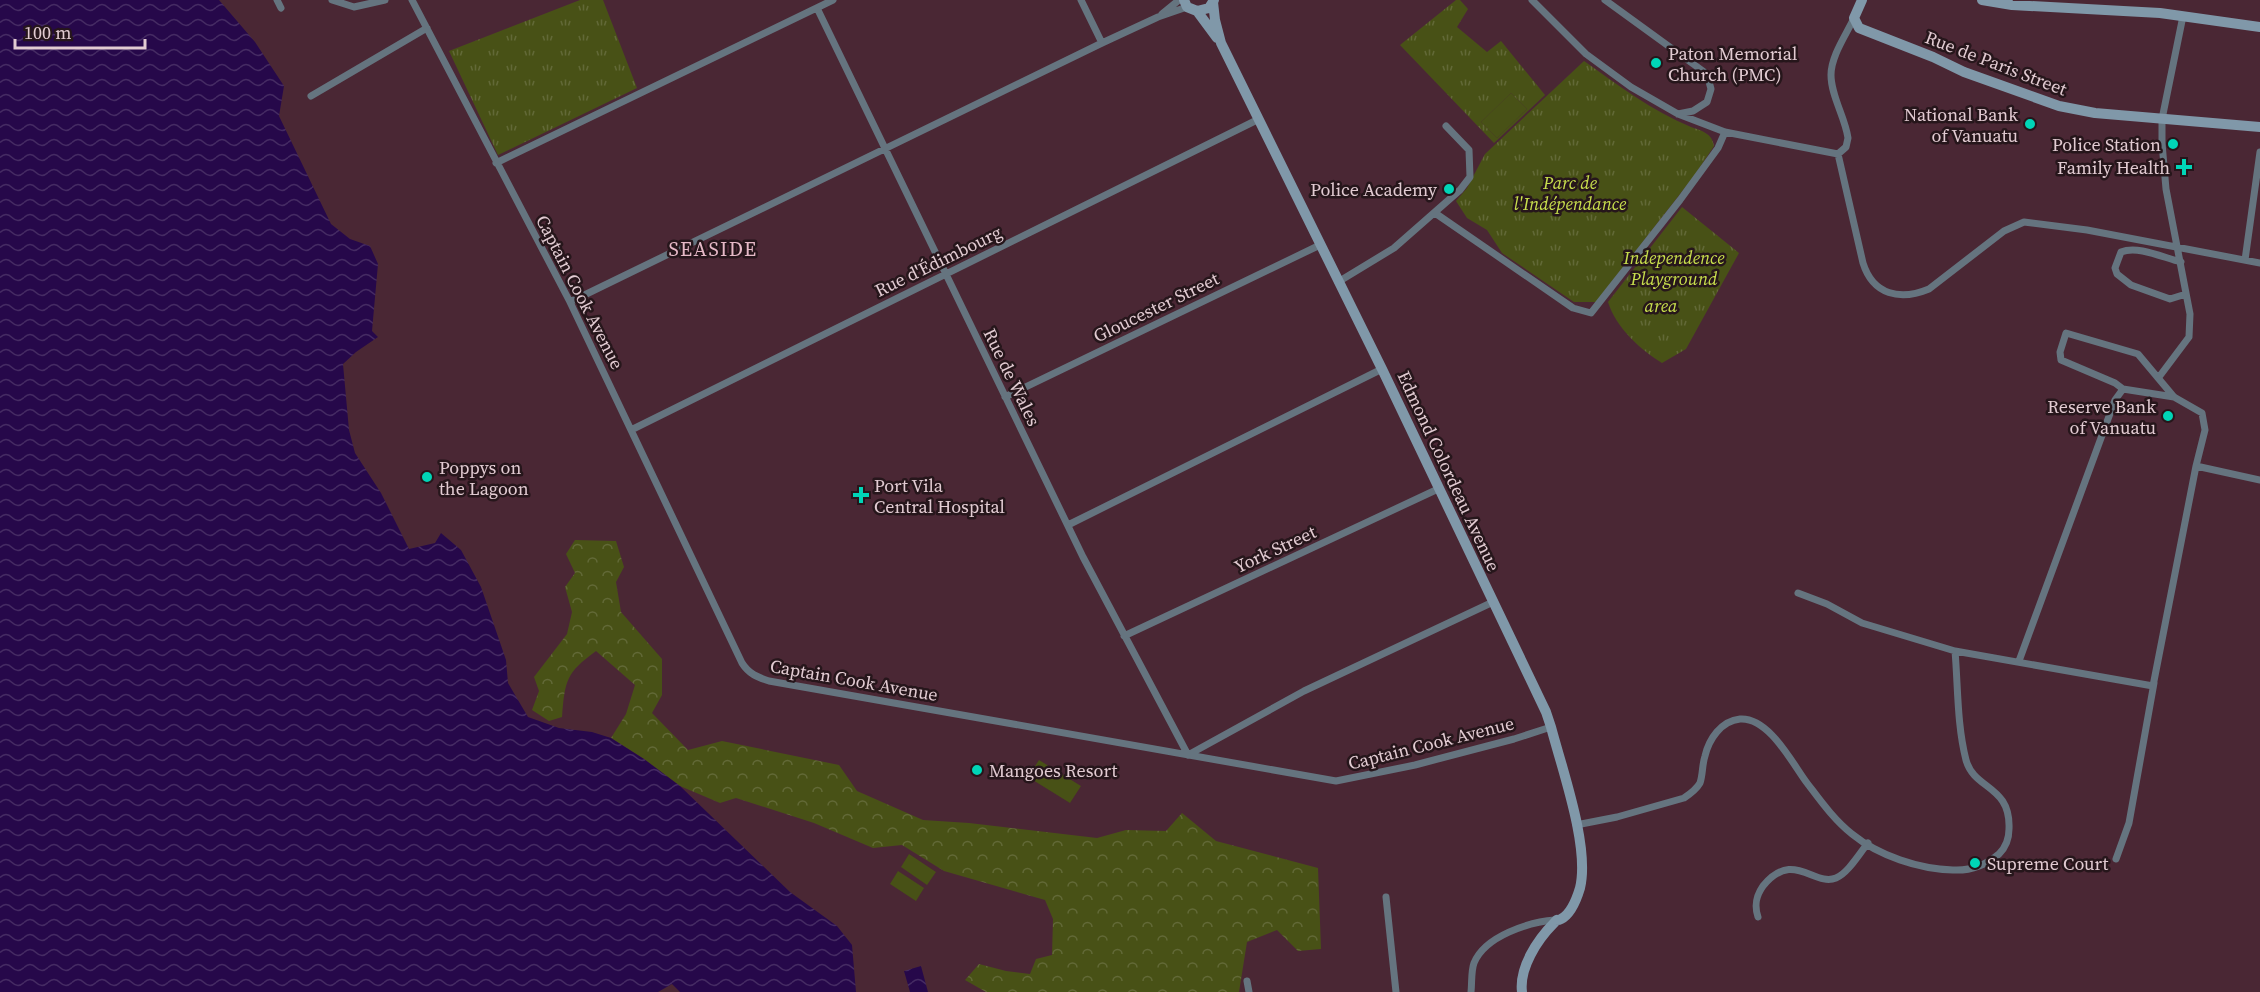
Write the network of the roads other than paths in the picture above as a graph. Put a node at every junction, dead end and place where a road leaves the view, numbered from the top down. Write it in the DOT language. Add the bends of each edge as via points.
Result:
graph roads {
  1 [pos="277,0"];
  2 [pos="332,0"];
  3 [pos="385,0"];
  4 [pos="412,0"];
  5 [pos="833,0"];
  6 [pos="1081,0"];
  7 [pos="1532,0"];
  8 [pos="1605,0"];
  9 [pos="1862,0"];
  10 [pos="1982,0"];
  11 [pos="1214,1"];
  12 [pos="1187,5"];
  13 [pos="281,8"];
  14 [pos="817,8"];
  15 [pos="2183,16"];
  16 [pos="1855,21"];
  17 [pos="2260,27"];
  18 [pos="427,28"];
  19 [pos="1867,32"];
  20 [pos="1847,40"];
  21 [pos="1102,43"];
  22 [pos="1221,44"];
  23 [pos="311,96"];
  24 [pos="1678,114"];
  25 [pos="1259,119"];
  26 [pos="2162,119"];
  27 [pos="1446,126"];
  28 [pos="2260,127"];
  29 [pos="1725,132"];
  30 [pos="886,148"];
  31 [pos="2260,152"];
  32 [pos="1838,154"];
  33 [pos="496,163"];
  34 [pos="1435,213"];
  35 [pos="1320,245"];
  36 [pos="2177,246"];
  37 [pos="2245,260"];
  38 [pos="2181,262"];
  39 [pos="2260,263"];
  40 [pos="945,274"];
  41 [pos="1338,282"];
  42 [pos="2186,294"];
  43 [pos="570,302"];
  44 [pos="1382,369"];
  45 [pos="2159,377"];
  46 [pos="2123,389"];
  47 [pos="1005,397"];
  48 [pos="2174,397"];
  49 [pos="631,430"];
  50 [pos="2196,466"];
  51 [pos="2260,480"];
  52 [pos="1438,489"];
  53 [pos="1068,525"];
  54 [pos="1798,593"];
  55 [pos="1493,602"];
  56 [pos="1124,636"];
  57 [pos="1956,651"];
  58 [pos="2019,661"];
  59 [pos="2155,681"];
  60 [pos="1551,727"];
  61 [pos="1188,755"];
  62 [pos="1576,825"];
  63 [pos="1868,843"];
  64 [pos="2116,859"];
  65 [pos="1386,897"];
  66 [pos="1758,917"];
  67 [pos="1555,920"];
  68 [pos="1247,981"];
  69 [pos="1249,992"];
  70 [pos="1396,992"];
  71 [pos="1471,992"];
  72 [pos="1522,992"];
  1 -- 13 [label="street"];
  2 -- 3 [label="street" via="354,8"];
  4 -- 18 [label="street, Captain Cook Avenue"];
  5 -- 14 [label="street"];
  6 -- 21 [label="street"];
  7 -- 24 [label="street" via="1586,54 1631,87"];
  8 -- 24 [label="street" via="1707,74 1711,89 1707,102"];
  9 -- 16 [label="street"];
  10 -- 15 [label="street"];
  11 -- 12 [label="street" via="1209,8"];
  11 -- 22 [label="street"];
  12 -- 21 [label="street"];
  12 -- 22 [label="street"];
  14 -- 30 [label="street, Rue de Wales"];
  14 -- 33 [label="street"];
  15 -- 17 [label="street"];
  15 -- 26 [label="street"];
  16 -- 19 [label="street, Rue de Paris Street"];
  16 -- 20 [label="street"];
  18 -- 23 [label="street"];
  18 -- 33 [label="street, Captain Cook Avenue"];
  19 -- 20 [label="street"];
  19 -- 26 [label="street, Rue de Paris Street" via="2058,106"];
  20 -- 32 [label="street" via="1831,75 1848,138"];
  21 -- 30 [label="street"];
  22 -- 25 [label="street, Edmond Colordeau Avenue"];
  24 -- 29 [label="street"];
  25 -- 35 [label="street, Edmond Colordeau Avenue"];
  25 -- 40 [label="street, Rue d'Édimbourg"];
  26 -- 28 [label="street, Rue de Paris Street"];
  26 -- 36 [label="street" via="2166,189"];
  27 -- 34 [label="street" via="1469,150 1470,177"];
  29 -- 32 [label="street"];
  29 -- 34 [label="street" via="1680,200 1591,313 1574,308"];
  30 -- 40 [label="street, Rue de Wales"];
  30 -- 43 [label="street"];
  31 -- 37 [label="street"];
  32 -- 36 [label="street" via="1866,270 1878,286 1896,295 1929,289 2004,231 2024,222"];
  33 -- 43 [label="street, Captain Cook Avenue"];
  34 -- 41 [label="street" via="1394,248"];
  35 -- 41 [label="street, Edmond Colordeau Avenue"];
  35 -- 47 [label="street, Gloucester Street"];
  36 -- 37 [label="street"];
  36 -- 38 [label="street"];
  37 -- 39 [label="street"];
  38 -- 42 [label="street"];
  38 -- 42 [label="street" via="2126,250 2121,252 2115,268 2117,274 2139,290 2170,299"];
  40 -- 47 [label="street, Rue de Wales"];
  40 -- 49 [label="street, Rue d'Édimbourg"];
  41 -- 44 [label="street, Edmond Colordeau Avenue"];
  42 -- 45 [label="street" via="2189,337"];
  43 -- 49 [label="street, Captain Cook Avenue"];
  44 -- 52 [label="street, Edmond Colordeau Avenue"];
  44 -- 53 [label="street"];
  45 -- 46 [label="street" via="2138,354 2066,333 2061,360"];
  45 -- 48 [label="street"];
  46 -- 48 [label="street"];
  46 -- 58 [label="street" via="2115,400"];
  47 -- 53 [label="street, Rue de Wales"];
  48 -- 50 [label="street" via="2202,413 2205,430"];
  49 -- 61 [label="street, Captain Cook Avenue" via="742,663 755,676"];
  50 -- 51 [label="street"];
  50 -- 59 [label="street"];
  52 -- 55 [label="street, Edmond Colordeau Avenue"];
  52 -- 56 [label="street, York Street"];
  53 -- 56 [label="street, Rue de Wales"];
  54 -- 57 [label="street" via="1862,624"];
  55 -- 60 [label="street, Edmond Colordeau Avenue"];
  55 -- 61 [label="street" via="1304,691"];
  56 -- 61 [label="street, Rue de Wales"];
  57 -- 58 [label="street"];
  57 -- 63 [label="street" via="1966,760 1969,768 2006,805 2007,843 1986,863 1963,871 1906,862"];
  58 -- 59 [label="street" via="2153,686"];
  59 -- 64 [label="street" via="2129,823"];
  60 -- 61 [label="street, Captain Cook Avenue" via="1415,765 1336,781"];
  60 -- 62 [label="street, Edmond Colordeau Avenue"];
  62 -- 63 [label="street" via="1691,794 1699,784 1713,736 1732,721 1748,720 1772,735 1832,814 1852,834"];
  62 -- 67 [label="street, Edmond Colordeau Avenue" via="1582,858 1580,887 1573,905 1563,918"];
  63 -- 66 [label="street" via="1834,879 1799,870 1779,873 1770,879 1756,897"];
  65 -- 70 [label="street"];
  67 -- 71 [label="street" via="1523,926 1487,947 1473,964"];
  67 -- 72 [label="street, Edmond Colordeau Avenue" via="1526,966"];
  68 -- 69 [label="street"];
}
